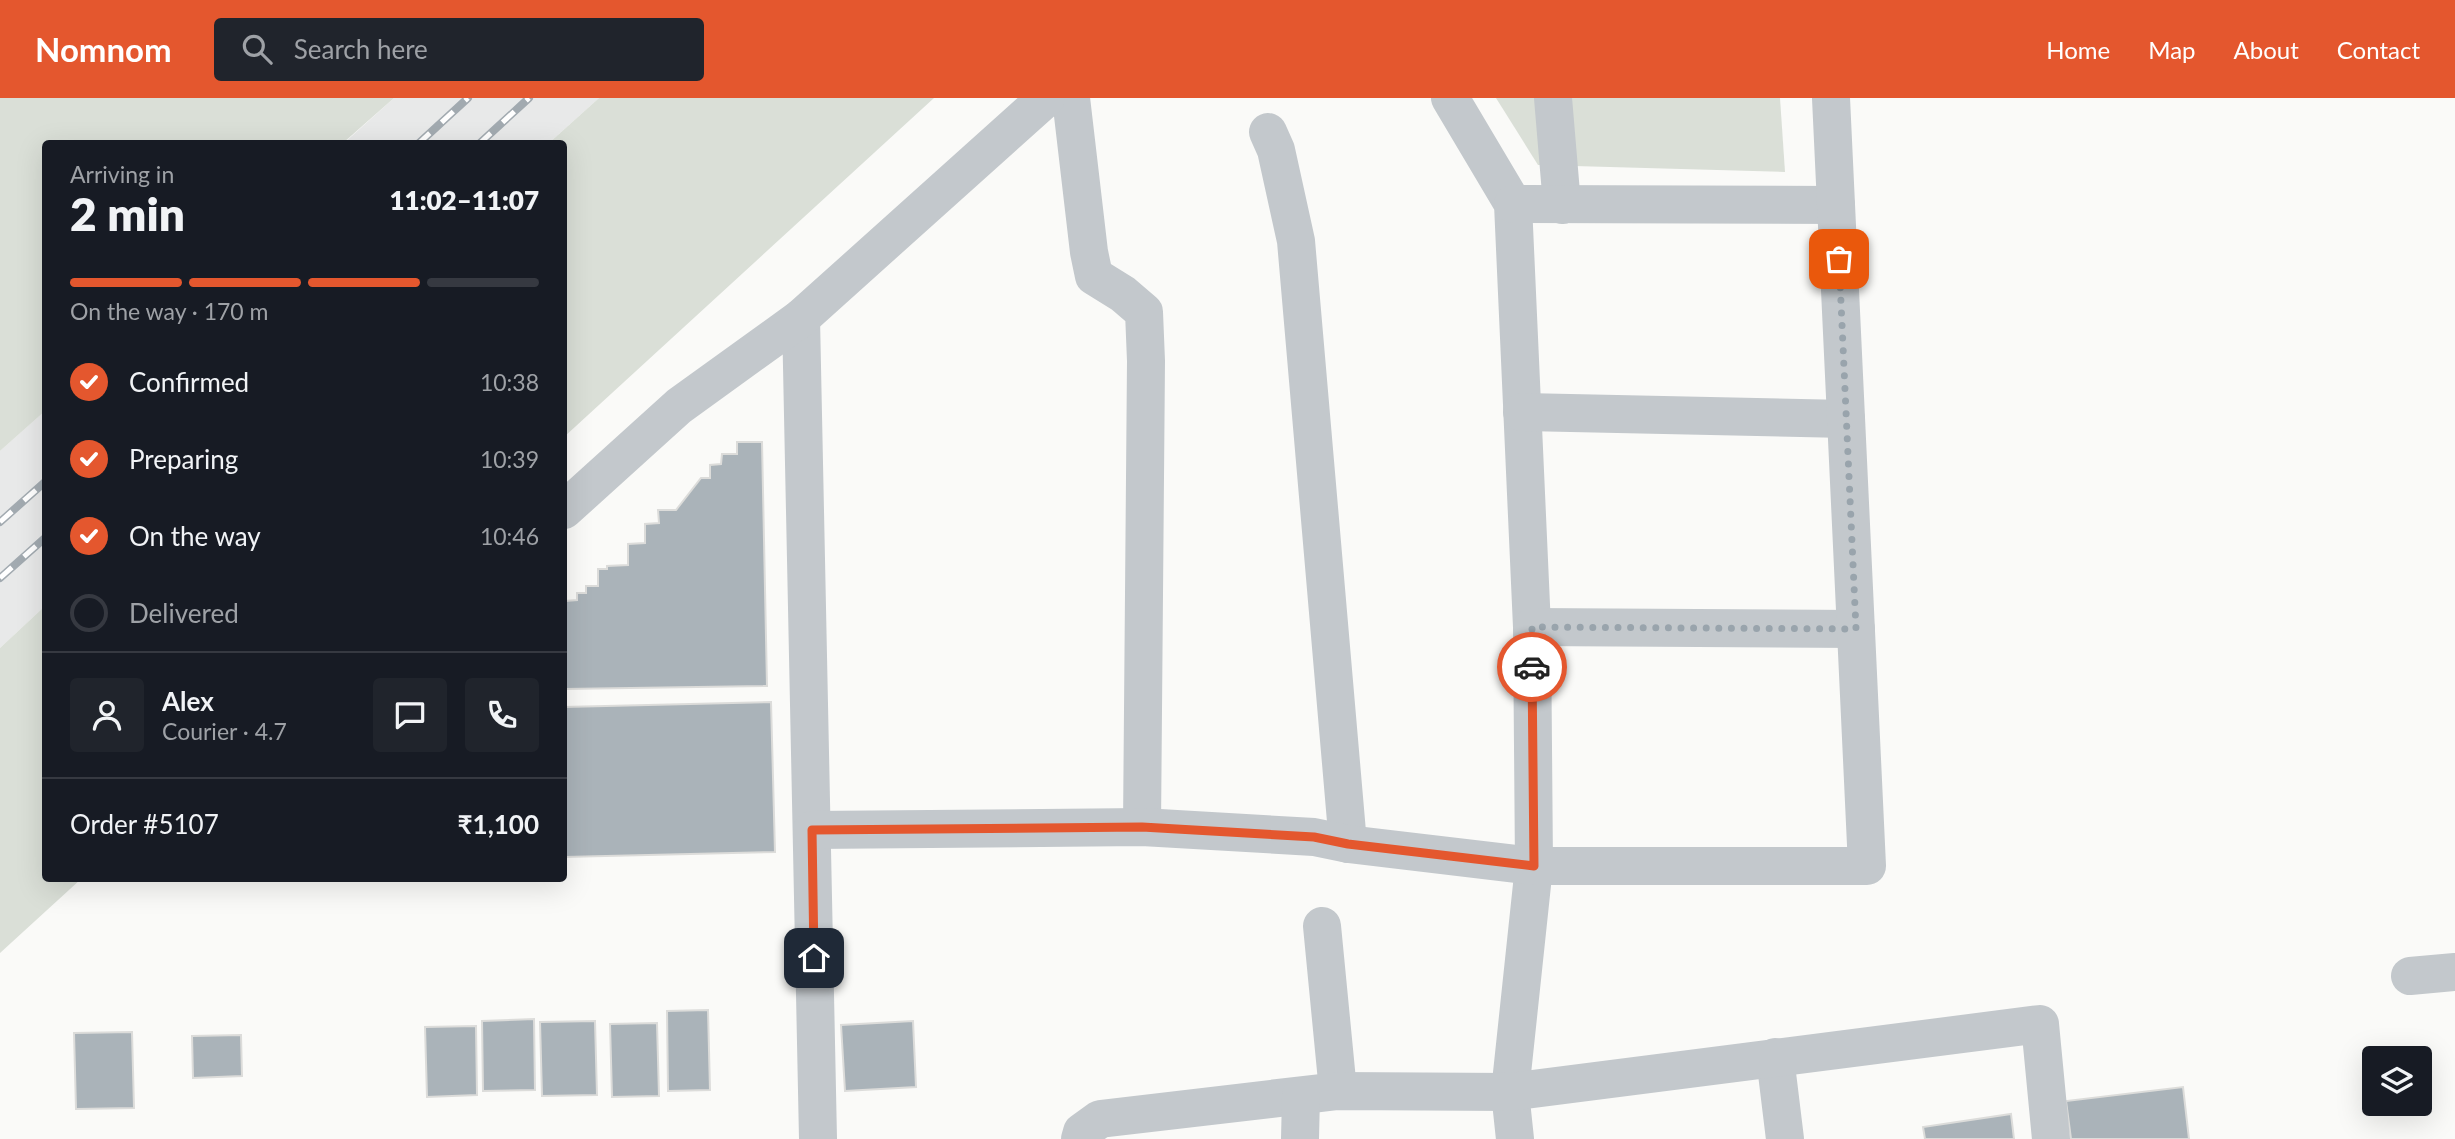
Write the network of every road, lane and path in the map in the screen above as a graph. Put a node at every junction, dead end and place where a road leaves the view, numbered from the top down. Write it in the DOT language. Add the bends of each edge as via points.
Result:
graph roads {
  1 [pos="1046,98"];
  2 [pos="1071,98"];
  3 [pos="1450,98"];
  4 [pos="1553,98"];
  5 [pos="1831,98"];
  6 [pos="1268,132"];
  7 [pos="1513,204"];
  8 [pos="1562,205"];
  9 [pos="1836,205"];
  10 [pos="802,318"];
  11 [pos="1522,412"];
  12 [pos="1846,419"];
  13 [pos="567,507"];
  14 [pos="1532,627"];
  15 [pos="1856,629"];
  16 [pos="1142,827"];
  17 [pos="812,830"];
  18 [pos="1348,844"];
  19 [pos="1534,866"];
  20 [pos="1322,926"];
  21 [pos="2455,972"];
  22 [pos="2410,975"];
  23 [pos="1775,1057"];
  24 [pos="1510,1092"];
  25 [pos="1320,1093"];
  26 [pos="818,1139"];
  27 [pos="1080,1139"];
  28 [pos="1300,1139"];
  29 [pos="1516,1139"];
  30 [pos="1786,1139"];
  31 [pos="2051,1139"];
  1 -- 10 [label="street"];
  2 -- 16 [label="street" via="1094,276 1144,312"];
  3 -- 7 [label="street"];
  4 -- 8 [label="street"];
  5 -- 9 [label="street"];
  6 -- 18 [label="street" via="1296,241"];
  7 -- 8 [label="street"];
  7 -- 11 [label="street"];
  8 -- 9 [label="street"];
  9 -- 12 [label="street"];
  10 -- 13 [label="street" via="679,406"];
  10 -- 17 [label="street"];
  11 -- 12 [label="street"];
  11 -- 14 [label="street"];
  12 -- 15 [label="street"];
  14 -- 15 [label="street"];
  14 -- 19 [label="street"];
  15 -- 19 [label="street" via="1867,866"];
  16 -- 17 [label="street"];
  16 -- 18 [label="street" via="1314,837"];
  17 -- 26 [label="street"];
  18 -- 19 [label="street"];
  19 -- 24 [label="street"];
  20 -- 25 [label="street"];
  21 -- 22 [label="street"];
  23 -- 24 [label="street"];
  23 -- 30 [label="street"];
  23 -- 31 [label="street" via="2040,1024"];
  24 -- 25 [label="street"];
  24 -- 29 [label="street"];
  25 -- 27 [label="street" via="1100,1119 1082,1132"];
  25 -- 28 [label="street"];
}
